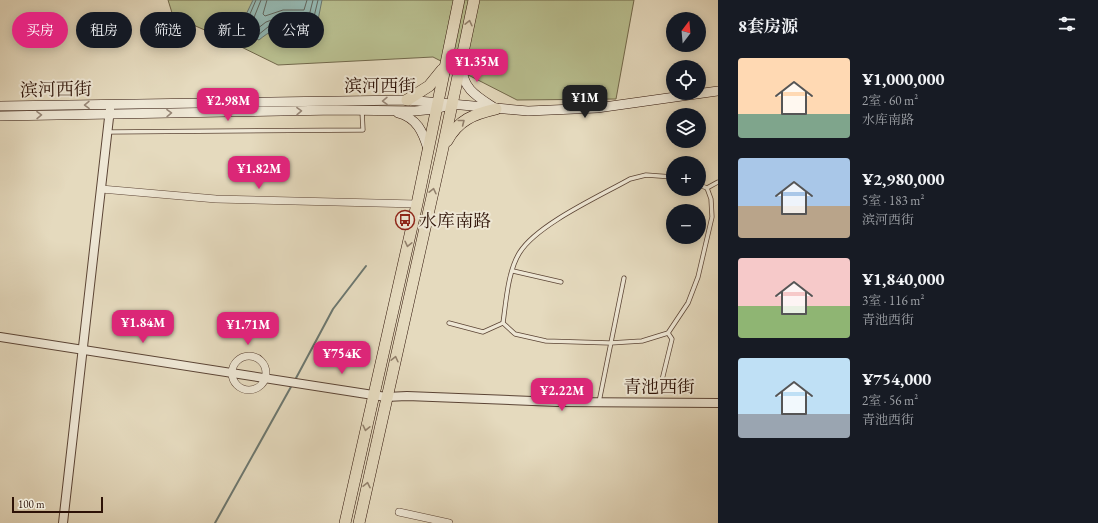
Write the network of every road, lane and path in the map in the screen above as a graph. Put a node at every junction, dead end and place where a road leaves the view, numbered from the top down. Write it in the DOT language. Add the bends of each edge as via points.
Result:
graph roads {
  1 [pos="459,0"];
  2 [pos="474,0"];
  3 [pos="462,53"];
  4 [pos="445,66"];
  5 [pos="718,90"];
  6 [pos="407,100"];
  7 [pos="111,104"];
  8 [pos="452,104"];
  9 [pos="0,106"];
  10 [pos="436,106"];
  11 [pos="496,109"];
  12 [pos="362,110"];
  13 [pos="389,110"];
  14 [pos="110,114"];
  15 [pos="0,116"];
  16 [pos="108,132"];
  17 [pos="428,149"];
  18 [pos="442,152"];
  19 [pos="666,176"];
  20 [pos="718,182"];
  21 [pos="707,188"];
  22 [pos="101,189"];
  23 [pos="417,204"];
  24 [pos="513,271"];
  25 [pos="624,278"];
  26 [pos="562,282"];
  27 [pos="449,323"];
  28 [pos="503,323"];
  29 [pos="0,332"];
  30 [pos="668,333"];
  31 [pos="0,337"];
  32 [pos="610,343"];
  33 [pos="84,346"];
  34 [pos="233,371"];
  35 [pos="266,376"];
  36 [pos="662,380"];
  37 [pos="374,392"];
  38 [pos="387,394"];
  39 [pos="599,402"];
  40 [pos="718,402"];
  41 [pos="399,512"];
  42 [pos="63,523"];
  43 [pos="345,523"];
  44 [pos="359,523"];
  45 [pos="449,523"];
  1 -- 4 [label="highway"];
  3 -- 2 [label="highway, one-way"];
  3 -- 8 [label="highway"];
  3 -- 11 [label="main road" via="462,74 467,87"];
  4 -- 6 [label="highway" via="429,86"];
  4 -- 10 [label="highway"];
  5 -- 11 [label="main road" via="597,108 528,111"];
  6 -- 7 [label="main road, 滨河西街, one-way"];
  6 -- 10 [label="main road, 滨河西街"];
  7 -- 9 [label="main road, 滨河西街, one-way"];
  7 -- 14 [label="street"];
  8 -- 10 [label="main road, 滨河西街"];
  8 -- 11 [label="main road"];
  8 -- 18 [label="highway"];
  10 -- 13 [label="main road, 滨河西街"];
  10 -- 17 [label="highway"];
  18 -- 11 [label="highway, one-way" via="452,132 464,120"];
  12 -- 13 [label="main road, 滨河西街"];
  14 -- 12 [label="main road, 滨河西街, one-way"];
  12 -- 16 [label="lane" via="363,130"];
  13 -- 17 [label="main road" via="414,121 423,133"];
  15 -- 14 [label="main road, 滨河西街, one-way"];
  14 -- 16 [label="street"];
  16 -- 22 [label="street"];
  17 -- 23 [label="highway"];
  38 -- 18 [label="highway, one-way"];
  19 -- 24 [label="lane" via="646,175 630,179 533,235 519,252"];
  20 -- 21 [label="lane"];
  21 -- 30 [label="lane" via="712,199 712,217 698,277 688,303"];
  22 -- 23 [label="street" via="216,198"];
  22 -- 33 [label="street"];
  23 -- 37 [label="highway, one-way"];
  24 -- 26 [label="lane"];
  24 -- 28 [label="lane"];
  25 -- 32 [label="lane"];
  27 -- 28 [label="lane" via="483,332"];
  28 -- 32 [label="lane" via="515,334 546,341"];
  29 -- 33 [label="street, 青池西街"];
  30 -- 32 [label="lane" via="642,341"];
  30 -- 36 [label="lane" via="672,339"];
  31 -- 33 [label="street, 青池西街"];
  32 -- 39 [label="lane"];
  33 -- 34 [label="street, 青池西街"];
  33 -- 42 [label="street"];
  34 -- 35 [label="street, 青池西街"];
  34 -- 35 [label="street" via="235,382 244,389 256,388"];
  34 -- 35 [label="street" via="236,361 251,356 261,360 265,365"];
  35 -- 37 [label="street, 青池西街"];
  37 -- 38 [label="street, 青池西街"];
  37 -- 43 [label="highway, one-way"];
  38 -- 39 [label="street, 青池西街"];
  44 -- 38 [label="highway, one-way"];
  39 -- 40 [label="street, 青池西街"];
  41 -- 45 [label="street"];
}
